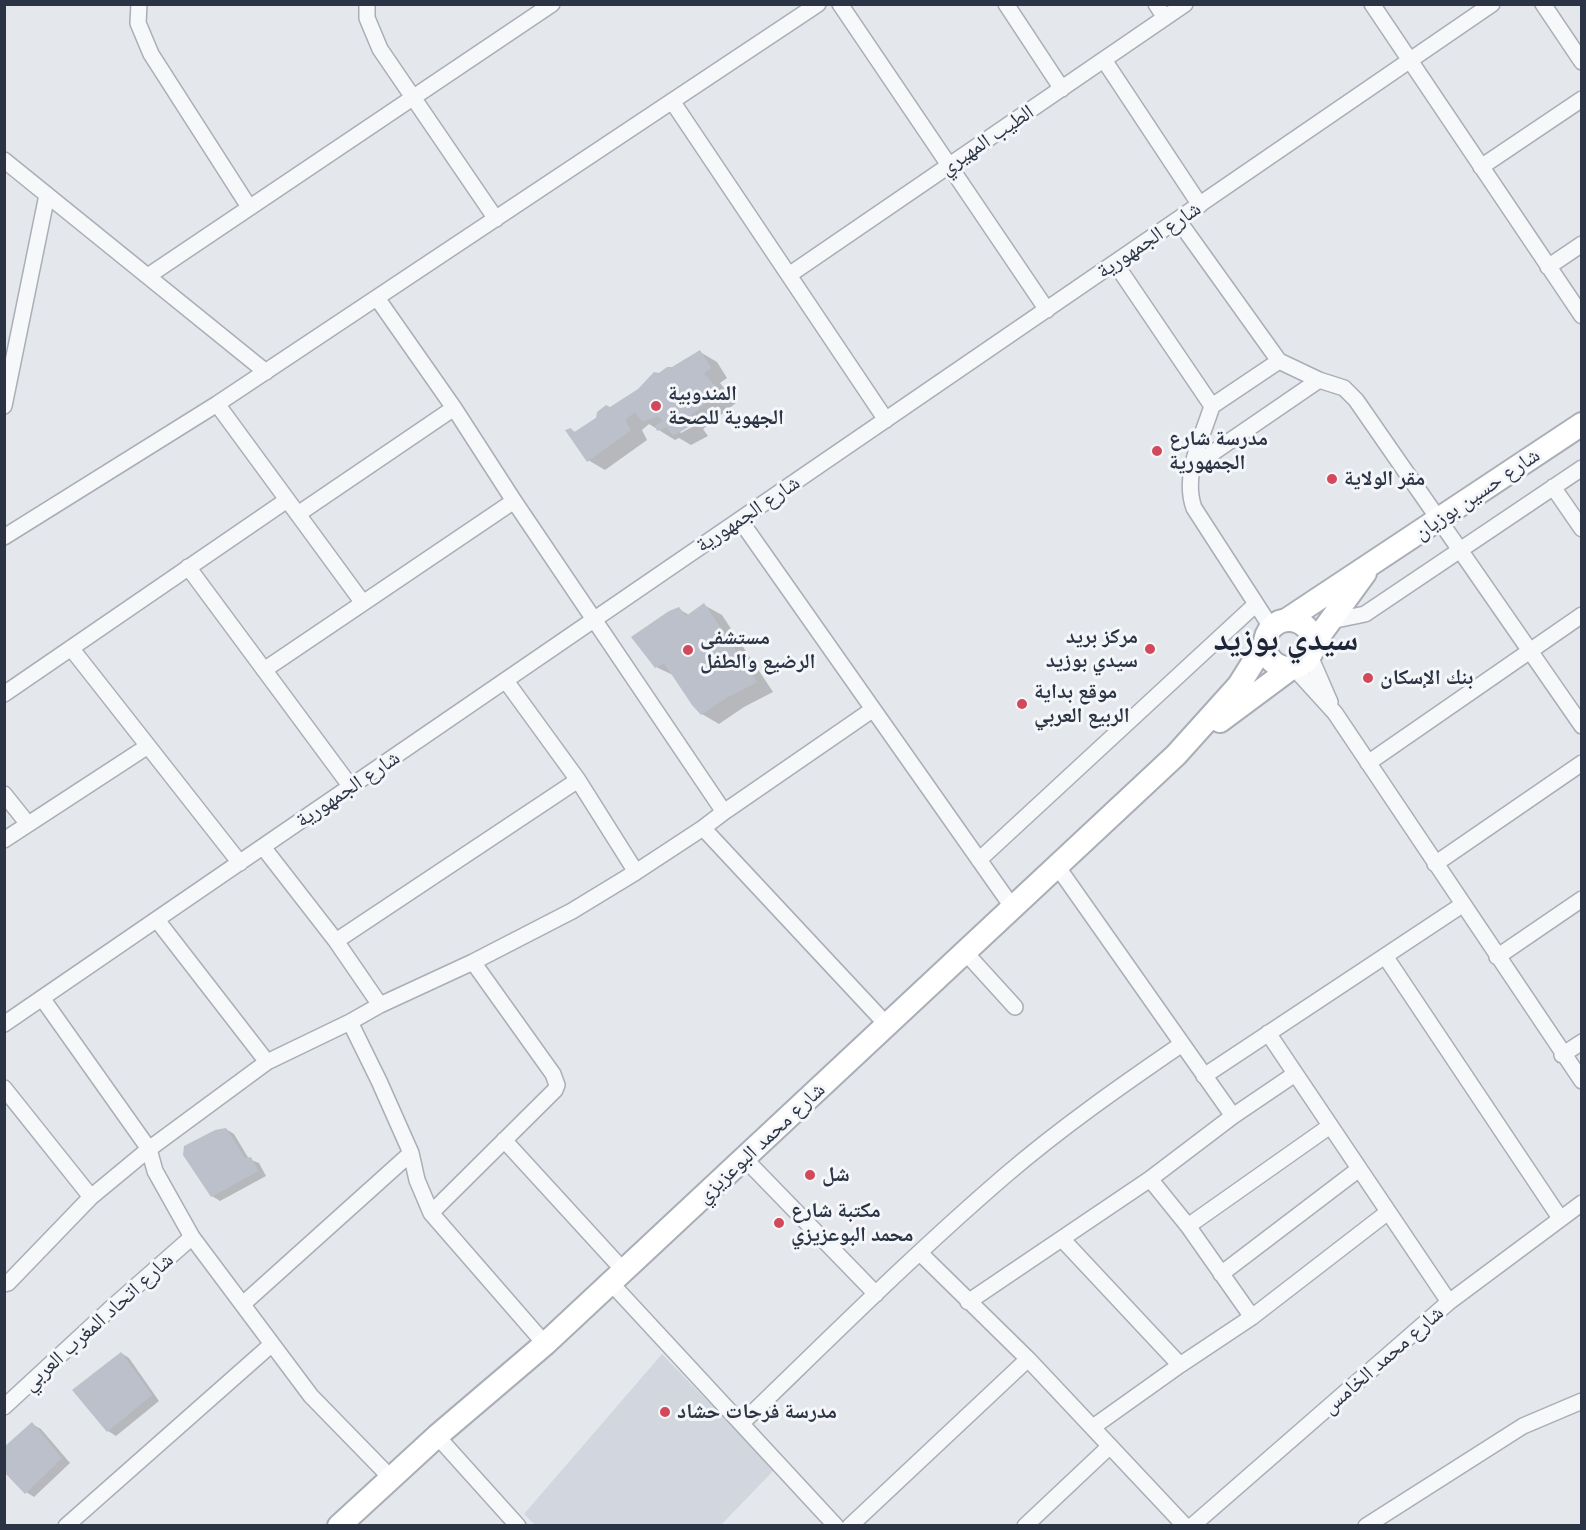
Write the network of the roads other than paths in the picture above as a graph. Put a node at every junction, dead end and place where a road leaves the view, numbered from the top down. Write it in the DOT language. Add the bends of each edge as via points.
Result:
graph roads {
  1 [pos="139,4"];
  2 [pos="367,4"];
  3 [pos="552,4"];
  4 [pos="818,4"];
  5 [pos="840,4"];
  6 [pos="1006,4"];
  7 [pos="1156,4"];
  8 [pos="1185,4"];
  9 [pos="1372,4"];
  10 [pos="1492,4"];
  11 [pos="1543,4"];
  12 [pos="1165,18"];
  13 [pos="1104,60"];
  14 [pos="1410,61"];
  15 [pos="1581,62"];
  16 [pos="1062,89"];
  17 [pos="414,99"];
  18 [pos="1581,99"];
  19 [pos="672,101"];
  20 [pos="4,160"];
  21 [pos="949,166"];
  22 [pos="1481,167"];
  23 [pos="48,195"];
  24 [pos="1200,205"];
  25 [pos="249,207"];
  26 [pos="496,219"];
  27 [pos="1178,220"];
  28 [pos="1581,244"];
  29 [pos="1115,263"];
  30 [pos="1548,267"];
  31 [pos="789,275"];
  32 [pos="148,276"];
  33 [pos="377,298"];
  34 [pos="1047,310"];
  35 [pos="1581,316"];
  36 [pos="1279,361"];
  37 [pos="266,372"];
  38 [pos="1319,380"];
  39 [pos="217,404"];
  40 [pos="4,406"];
  41 [pos="1212,406"];
  42 [pos="454,408"];
  43 [pos="886,420"];
  44 [pos="1581,424"];
  45 [pos="1192,467"];
  46 [pos="1581,468"];
  47 [pos="1553,487"];
  48 [pos="287,500"];
  49 [pos="514,501"];
  50 [pos="298,514"];
  51 [pos="1440,519"];
  52 [pos="740,520"];
  53 [pos="1581,529"];
  54 [pos="4,537"];
  55 [pos="1461,549"];
  56 [pos="1372,562"];
  57 [pos="188,567"];
  58 [pos="363,603"];
  59 [pos="1256,604"];
  60 [pos="1581,615"];
  61 [pos="594,620"];
  62 [pos="1331,621"];
  63 [pos="1274,630"];
  64 [pos="71,648"];
  65 [pos="1530,651"];
  66 [pos="1302,659"];
  67 [pos="264,670"];
  68 [pos="506,681"];
  69 [pos="4,694"];
  70 [pos="872,710"];
  71 [pos="1581,726"];
  72 [pos="148,746"];
  73 [pos="1176,755"];
  74 [pos="1368,763"];
  75 [pos="1581,763"];
  76 [pos="578,780"];
  77 [pos="351,787"];
  78 [pos="4,794"];
  79 [pos="724,812"];
  80 [pos="28,824"];
  81 [pos="703,828"];
  82 [pos="4,840"];
  83 [pos="263,847"];
  84 [pos="979,860"];
  85 [pos="240,863"];
  86 [pos="1435,864"];
  87 [pos="1057,866"];
  88 [pos="636,872"];
  89 [pos="1581,899"];
  90 [pos="1462,905"];
  91 [pos="1012,908"];
  92 [pos="157,920"];
  93 [pos="336,941"];
  94 [pos="965,952"];
  95 [pos="1385,956"];
  96 [pos="1497,957"];
  97 [pos="473,962"];
  98 [pos="42,998"];
  99 [pos="380,1005"];
  100 [pos="1014,1007"];
  101 [pos="350,1022"];
  102 [pos="4,1024"];
  103 [pos="887,1025"];
  104 [pos="1268,1034"];
  105 [pos="1581,1042"];
  106 [pos="1182,1044"];
  107 [pos="1562,1055"];
  108 [pos="267,1062"];
  109 [pos="1295,1074"];
  110 [pos="1204,1076"];
  111 [pos="1581,1081"];
  112 [pos="8,1098"];
  113 [pos="1233,1116"];
  114 [pos="1330,1126"];
  115 [pos="504,1140"];
  116 [pos="149,1149"];
  117 [pos="411,1153"];
  118 [pos="744,1158"];
  119 [pos="1359,1168"];
  120 [pos="1149,1179"];
  121 [pos="91,1197"];
  122 [pos="1581,1203"];
  123 [pos="1388,1212"];
  124 [pos="431,1213"];
  125 [pos="1560,1218"];
  126 [pos="1188,1226"];
  127 [pos="192,1237"];
  128 [pos="1062,1239"];
  129 [pos="920,1253"];
  130 [pos="1221,1274"];
  131 [pos="617,1277"];
  132 [pos="4,1284"];
  133 [pos="876,1294"];
  134 [pos="968,1302"];
  135 [pos="1449,1302"];
  136 [pos="243,1305"];
  137 [pos="1252,1317"];
  138 [pos="272,1344"];
  139 [pos="545,1344"];
  140 [pos="1028,1359"];
  141 [pos="1180,1365"];
  142 [pos="1581,1401"];
  143 [pos="4,1407"];
  144 [pos="741,1423"];
  145 [pos="1093,1427"];
  146 [pos="437,1436"];
  147 [pos="1110,1446"];
  148 [pos="392,1478"];
  149 [pos="66,1526"];
  150 [pos="339,1526"];
  151 [pos="518,1526"];
  152 [pos="836,1526"];
  153 [pos="850,1526"];
  154 [pos="1025,1526"];
  155 [pos="1185,1526"];
  156 [pos="1192,1526"];
  157 [pos="1366,1526"];
  1 -- 25 [label="street" via="138,23 151,54"];
  2 -- 17 [label="street" via="367,18 380,49"];
  3 -- 17 [label="street"];
  4 -- 19 [label="street"];
  5 -- 21 [label="street"];
  6 -- 16 [label="street"];
  7 -- 12 [label="street"];
  8 -- 12 [label="street, الطيب المهيري"];
  9 -- 14 [label="street"];
  10 -- 14 [label="street, شارع الجمهورية"];
  11 -- 15 [label="street"];
  12 -- 13 [label="street, الطيب المهيري"];
  13 -- 16 [label="street, الطيب المهيري"];
  13 -- 24 [label="street"];
  14 -- 22 [label="street"];
  14 -- 24 [label="street, شارع الجمهورية"];
  16 -- 21 [label="street, الطيب المهيري"];
  17 -- 25 [label="street"];
  17 -- 26 [label="street"];
  18 -- 22 [label="street"];
  19 -- 26 [label="street"];
  19 -- 31 [label="street"];
  20 -- 23 [label="street"];
  21 -- 31 [label="street, الطيب المهيري"];
  21 -- 34 [label="street"];
  22 -- 30 [label="street"];
  23 -- 32 [label="street"];
  23 -- 40 [label="street"];
  24 -- 27 [label="street, شارع الجمهورية"];
  25 -- 32 [label="street"];
  26 -- 33 [label="street"];
  27 -- 29 [label="street, شارع الجمهورية"];
  27 -- 36 [label="street"];
  28 -- 30 [label="street"];
  29 -- 34 [label="street, شارع الجمهورية"];
  29 -- 41 [label="street"];
  30 -- 35 [label="street"];
  31 -- 43 [label="street"];
  32 -- 37 [label="street"];
  33 -- 37 [label="street"];
  33 -- 42 [label="street"];
  34 -- 43 [label="street, شارع الجمهورية"];
  36 -- 38 [label="street"];
  36 -- 41 [label="street"];
  37 -- 39 [label="street"];
  38 -- 45 [label="street"];
  38 -- 51 [label="street" via="1344,388 1356,400"];
  39 -- 48 [label="street"];
  39 -- 54 [label="street"];
  41 -- 45 [label="street"];
  42 -- 49 [label="street"];
  42 -- 50 [label="street"];
  43 -- 52 [label="street, شارع الجمهورية"];
  44 -- 51 [label="main road, شارع حسين بوزيان"];
  45 -- 59 [label="street" via="1190,495 1194,508"];
  46 -- 47 [label="street"];
  47 -- 53 [label="street"];
  47 -- 55 [label="street"];
  48 -- 50 [label="street"];
  48 -- 57 [label="street"];
  49 -- 58 [label="street"];
  49 -- 61 [label="street"];
  50 -- 58 [label="street"];
  51 -- 55 [label="street"];
  51 -- 56 [label="main road, شارع حسين بوزيان"];
  52 -- 61 [label="street, شارع الجمهورية"];
  52 -- 70 [label="street"];
  55 -- 62 [label="street" via="1365,614"];
  55 -- 65 [label="street"];
  56 -- 62 [label="main road, شارع حسين بوزيان"];
  56 -- 63 [label="main road, شارع حسين بوزيان"];
  57 -- 64 [label="street"];
  57 -- 67 [label="street"];
  58 -- 67 [label="street"];
  59 -- 63 [label="street"];
  59 -- 84 [label="street"];
  60 -- 65 [label="street"];
  61 -- 68 [label="street, شارع الجمهورية"];
  61 -- 79 [label="street"];
  62 -- 66 [label="main road, شارع حسين بوزيان"];
  63 -- 66 [label="main road" via="1266,654 1272,662 1280,667"];
  63 -- 66 [label="main road" via="1298,621 1306,626 1311,634"];
  63 -- 73 [label="main road, شارع محمد البوعزيزي" via="1239,685"];
  64 -- 69 [label="street"];
  64 -- 72 [label="street"];
  65 -- 71 [label="street"];
  65 -- 74 [label="street"];
  66 -- 73 [label="main road, شارع محمد البوعزيزي"];
  66 -- 74 [label="street"];
  67 -- 77 [label="street"];
  68 -- 76 [label="street"];
  68 -- 77 [label="street, شارع الجمهورية"];
  70 -- 79 [label="street"];
  70 -- 84 [label="street"];
  72 -- 80 [label="street"];
  72 -- 85 [label="street"];
  73 -- 87 [label="main road, شارع محمد البوعزيزي"];
  74 -- 86 [label="street"];
  75 -- 86 [label="street"];
  76 -- 88 [label="street"];
  76 -- 93 [label="street"];
  77 -- 83 [label="street, شارع الجمهورية"];
  78 -- 80 [label="street"];
  79 -- 81 [label="street"];
  80 -- 82 [label="street"];
  81 -- 88 [label="street"];
  81 -- 103 [label="street"];
  83 -- 85 [label="street, شارع الجمهورية"];
  83 -- 93 [label="street"];
  84 -- 91 [label="street"];
  85 -- 92 [label="street, شارع الجمهورية"];
  86 -- 90 [label="street"];
  87 -- 91 [label="main road, شارع محمد البوعزيزي"];
  87 -- 106 [label="street"];
  88 -- 97 [label="street" via="572,911"];
  89 -- 96 [label="street"];
  90 -- 95 [label="street"];
  90 -- 96 [label="street"];
  91 -- 94 [label="main road, شارع محمد البوعزيزي"];
  92 -- 98 [label="street, شارع الجمهورية"];
  92 -- 108 [label="street"];
  93 -- 99 [label="street"];
  94 -- 100 [label="street"];
  94 -- 103 [label="main road, شارع محمد البوعزيزي"];
  95 -- 104 [label="street"];
  95 -- 125 [label="street"];
  96 -- 107 [label="street"];
  97 -- 99 [label="street"];
  97 -- 115 [label="street" via="557,1085"];
  98 -- 102 [label="street, شارع الجمهورية"];
  98 -- 116 [label="street"];
  99 -- 101 [label="street"];
  101 -- 108 [label="street"];
  101 -- 117 [label="street"];
  103 -- 118 [label="main road, شارع محمد البوعزيزي"];
  104 -- 109 [label="street"];
  104 -- 110 [label="street"];
  105 -- 107 [label="street"];
  106 -- 110 [label="street"];
  106 -- 129 [label="street" via="1008,1173"];
  107 -- 111 [label="street"];
  108 -- 116 [label="street"];
  109 -- 113 [label="street"];
  109 -- 114 [label="street"];
  110 -- 113 [label="street"];
  112 -- 121 [label="street"];
  113 -- 120 [label="street"];
  114 -- 119 [label="street"];
  114 -- 126 [label="street"];
  115 -- 124 [label="street"];
  115 -- 131 [label="street"];
  116 -- 121 [label="street"];
  116 -- 127 [label="street" via="155,1171"];
  117 -- 124 [label="street"];
  117 -- 136 [label="street"];
  118 -- 131 [label="main road, شارع محمد البوعزيزي"];
  118 -- 133 [label="street"];
  119 -- 123 [label="street"];
  119 -- 130 [label="street"];
  120 -- 126 [label="street"];
  120 -- 128 [label="street"];
  121 -- 132 [label="street"];
  122 -- 125 [label="street, شارع محمد الخامس"];
  123 -- 135 [label="street"];
  123 -- 137 [label="street"];
  124 -- 139 [label="street"];
  125 -- 135 [label="street, شارع محمد الخامس"];
  126 -- 130 [label="street"];
  127 -- 136 [label="street"];
  127 -- 143 [label="street, شارع اتحاد المغرب العربي"];
  128 -- 134 [label="street"];
  128 -- 141 [label="street"];
  129 -- 133 [label="street"];
  129 -- 134 [label="street"];
  130 -- 137 [label="street"];
  131 -- 139 [label="main road, شارع محمد البوعزيزي"];
  131 -- 144 [label="street"];
  133 -- 144 [label="street"];
  134 -- 140 [label="street"];
  135 -- 156 [label="street, شارع محمد الخامس"];
  136 -- 138 [label="street"];
  137 -- 141 [label="street"];
  138 -- 148 [label="street" via="311,1396"];
  138 -- 149 [label="street"];
  139 -- 146 [label="main road, شارع محمد البوعزيزي"];
  140 -- 145 [label="street"];
  140 -- 153 [label="street"];
  141 -- 145 [label="street"];
  142 -- 157 [label="street" via="1523,1426"];
  144 -- 152 [label="street"];
  145 -- 147 [label="street"];
  146 -- 148 [label="main road, شارع محمد البوعزيزي"];
  146 -- 151 [label="street"];
  147 -- 154 [label="street"];
  147 -- 155 [label="street"];
  148 -- 150 [label="main road, شارع محمد البوعزيزي"];
}
